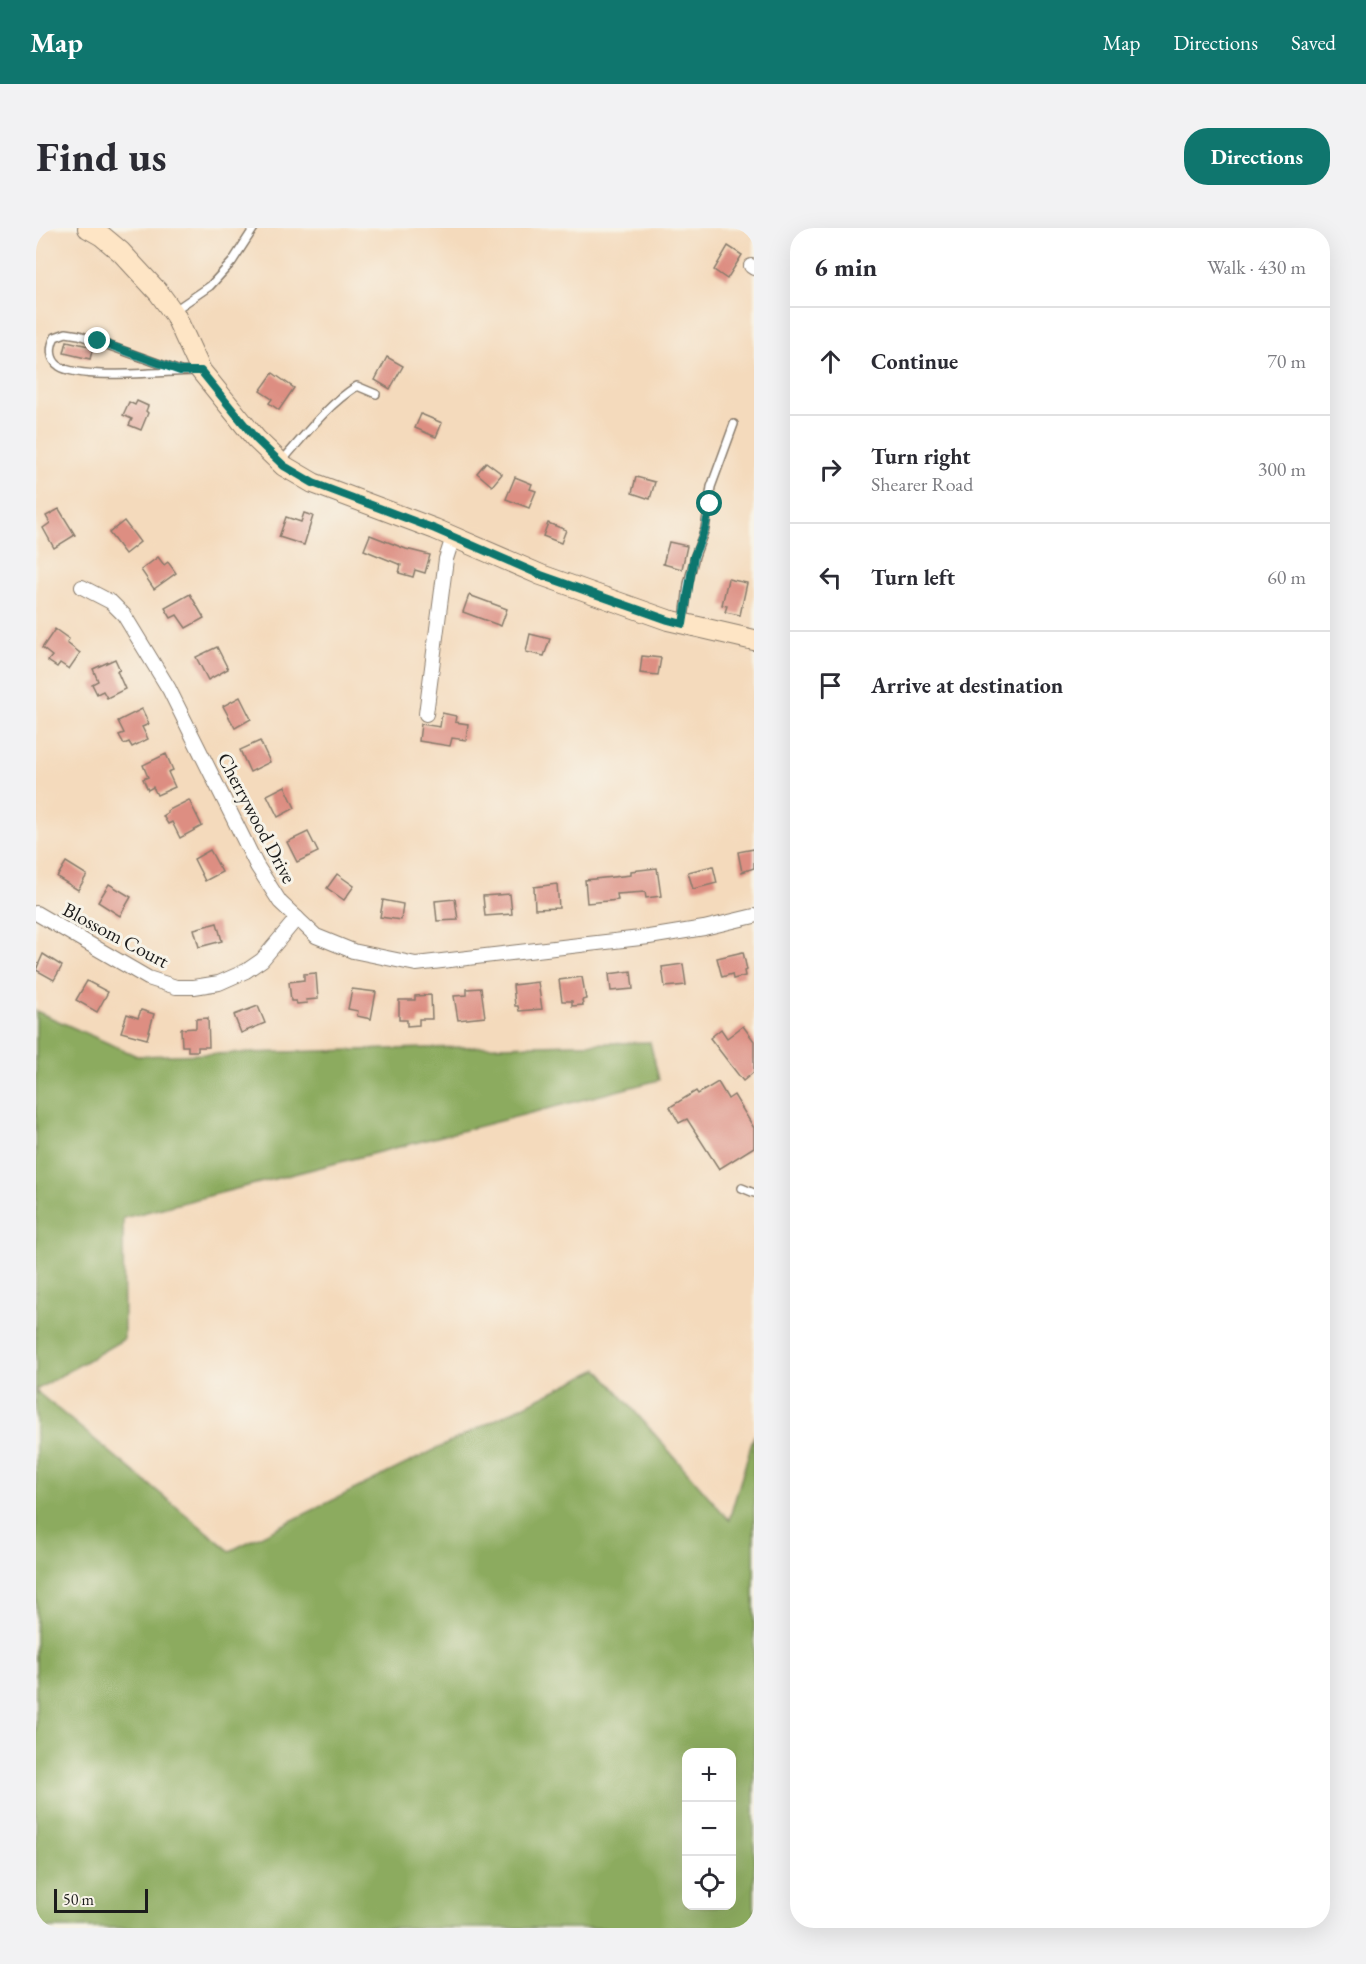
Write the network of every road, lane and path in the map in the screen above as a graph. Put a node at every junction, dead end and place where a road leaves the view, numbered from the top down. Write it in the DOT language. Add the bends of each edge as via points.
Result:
graph roads {
  1 [pos="88,228"];
  2 [pos="254,228"];
  3 [pos="172,311"];
  4 [pos="180,371"];
  5 [pos="201,371"];
  6 [pos="376,394"];
  7 [pos="734,424"];
  8 [pos="280,463"];
  9 [pos="453,537"];
  10 [pos="82,587"];
  11 [pos="683,624"];
  12 [pos="754,640"];
  13 [pos="426,714"];
  14 [pos="36,913"];
  15 [pos="754,916"];
  16 [pos="297,918"];
  17 [pos="742,1188"];
  18 [pos="754,1192"];
  1 -- 3 [label="street" via="121,252"];
  2 -- 3 [label="lane" via="232,262 210,286"];
  3 -- 5 [label="street"];
  4 -- 4 [label="lane" via="71,371 57,365 51,344 55,337 66,333 79,335"];
  4 -- 5 [label="lane"];
  5 -- 8 [label="street"];
  6 -- 8 [label="lane" via="357,386 340,397"];
  7 -- 11 [label="lane" via="711,487 705,529 688,584"];
  8 -- 9 [label="street" via="313,483"];
  9 -- 11 [label="street" via="541,575"];
  9 -- 13 [label="street" via="446,559"];
  10 -- 16 [label="street, Cherrywood Drive" via="111,602 143,644 256,866 280,902"];
  11 -- 12 [label="street"];
  14 -- 16 [label="street, Blossom Court" via="148,978 176,987 219,983 246,971 262,960"];
  15 -- 16 [label="street, Cherrywood Drive" via="649,937 416,964 353,951 316,936"];
  17 -- 18 [label="lane"];
}
